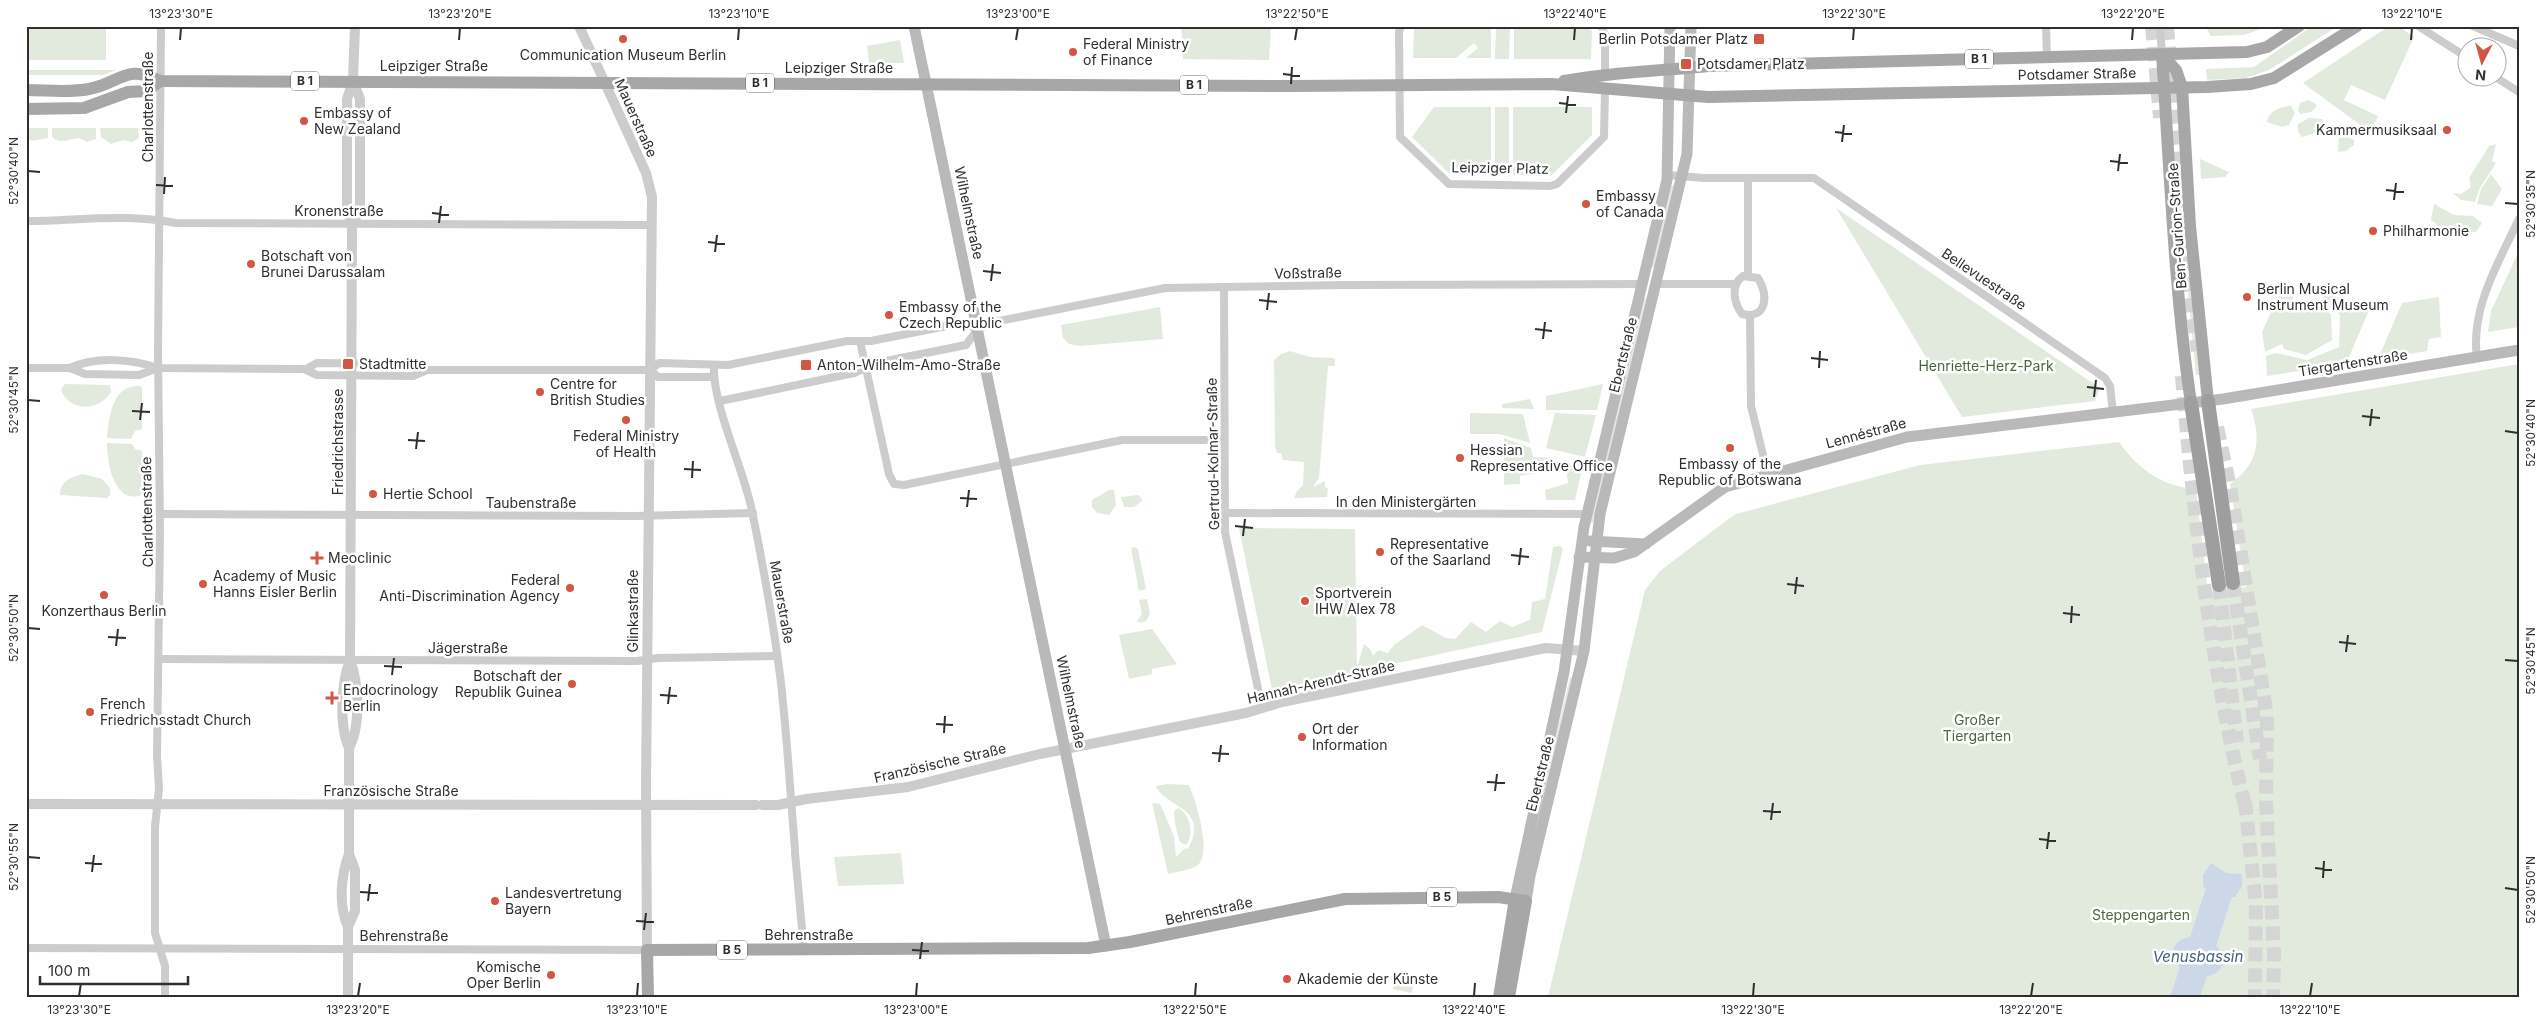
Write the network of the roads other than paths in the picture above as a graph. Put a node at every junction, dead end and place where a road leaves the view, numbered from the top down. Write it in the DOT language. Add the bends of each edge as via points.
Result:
graph roads {
  1 [pos="161,26"];
  2 [pos="579,26"];
  3 [pos="914,26"];
  4 [pos="1401,26"];
  5 [pos="1601,26"];
  6 [pos="1670,26"];
  7 [pos="1691,26"];
  8 [pos="2046,26"];
  9 [pos="2160,26"];
  10 [pos="2300,26"];
  11 [pos="2357,26"];
  12 [pos="2418,26"];
  13 [pos="2474,26"];
  14 [pos="354,28"];
  15 [pos="2519,46"];
  16 [pos="2458,52"];
  17 [pos="2162,55"];
  18 [pos="2047,58"];
  19 [pos="1690,68"];
  20 [pos="1670,70"];
  21 [pos="1605,74"];
  22 [pos="160,81"];
  23 [pos="353,81"];
  24 [pos="605,82"];
  25 [pos="927,84"];
  26 [pos="1552,84"];
  27 [pos="2508,85"];
  28 [pos="1399,86"];
  29 [pos="2182,87"];
  30 [pos="2164,88"];
  31 [pos="26,90"];
  32 [pos="1605,90"];
  33 [pos="2519,92"];
  34 [pos="1670,93"];
  35 [pos="1688,95"];
  36 [pos="26,109"];
  37 [pos="1668,175"];
  38 [pos="1682,176"];
  39 [pos="1748,178"];
  40 [pos="2519,219"];
  41 [pos="159,220"];
  42 [pos="26,221"];
  43 [pos="352,224"];
  44 [pos="652,225"];
  45 [pos="1748,276"];
  46 [pos="1642,284"];
  47 [pos="1656,284"];
  48 [pos="1736,284"];
  49 [pos="1224,287"];
  50 [pos="1750,316"];
  51 [pos="978,329"];
  52 [pos="860,341"];
  53 [pos="2519,350"];
  54 [pos="2477,358"];
  55 [pos="352,364"];
  56 [pos="714,365"];
  57 [pos="26,368"];
  58 [pos="70,368"];
  59 [pos="158,368"];
  60 [pos="866,368"];
  61 [pos="306,369"];
  62 [pos="427,370"];
  63 [pos="650,370"];
  64 [pos="352,376"];
  65 [pos="714,377"];
  66 [pos="720,401"];
  67 [pos="2208,401"];
  68 [pos="2192,403"];
  69 [pos="2113,413"];
  70 [pos="1224,440"];
  71 [pos="1007,464"];
  72 [pos="1768,475"];
  73 [pos="753,513"];
  74 [pos="1224,513"];
  75 [pos="160,514"];
  76 [pos="1586,514"];
  77 [pos="351,515"];
  78 [pos="648,516"];
  79 [pos="1581,540"];
  80 [pos="1596,541"];
  81 [pos="1648,544"];
  82 [pos="1578,557"];
  83 [pos="1595,558"];
  84 [pos="2233,583"];
  85 [pos="2219,585"];
  86 [pos="1567,649"];
  87 [pos="1584,651"];
  88 [pos="777,656"];
  89 [pos="159,659"];
  90 [pos="647,659"];
  91 [pos="350,660"];
  92 [pos="1262,708"];
  93 [pos="1065,750"];
  94 [pos="791,802"];
  95 [pos="26,804"];
  96 [pos="158,805"];
  97 [pos="349,805"];
  98 [pos="646,806"];
  99 [pos="1521,900"];
  100 [pos="1106,946"];
  101 [pos="26,948"];
  102 [pos="160,949"];
  103 [pos="348,950"];
  104 [pos="647,950"];
  105 [pos="804,950"];
  106 [pos="165,997"];
  107 [pos="348,997"];
  108 [pos="648,997"];
  109 [pos="1499,997"];
  110 [pos="1509,997"];
  1 -- 22 [label="street, Charlottenstraße"];
  2 -- 24 [label="street, Mauerstraße"];
  3 -- 25 [label="main road, Wilhelmstraße"];
  4 -- 28 [label="street, Leipziger Platz"];
  5 -- 21 [label="street" via="1605,35"];
  6 -- 20 [label="main road"];
  7 -- 19 [label="main road"];
  8 -- 18 [label="street"];
  9 -- 17 [label="street"];
  10 -- 17 [label="main road, Potsdamer Straße / B 1" via="2267,47 2254,51"];
  11 -- 29 [label="main road, Potsdamer Straße / B 1" via="2274,78 2245,85"];
  12 -- 16 [label="street"];
  13 -- 15 [label="street"];
  14 -- 23 [label="street, Friedrichstrasse"];
  17 -- 18 [label="main road, Potsdamer Straße / B 1"];
  17 -- 29 [label="main road, Ben-Gurion-Straße" via="2176,70"];
  17 -- 30 [label="main road, Ben-Gurion-Straße"];
  18 -- 19 [label="main road, Potsdamer Straße / B 1"];
  19 -- 20 [label="main road, B 1"];
  19 -- 35 [label="main road"];
  20 -- 21 [label="main road, B 1"];
  20 -- 34 [label="main road"];
  21 -- 26 [label="main road, B 1"];
  22 -- 23 [label="main road, Leipziger Straße / B 1"];
  22 -- 31 [label="main road, Leipziger Straße / B 1" via="146,73 136,73 91,89"];
  22 -- 36 [label="main road, Leipziger Straße / B 1" via="146,91 128,92 84,108"];
  22 -- 41 [label="street, Charlottenstraße"];
  23 -- 24 [label="main road, Leipziger Straße / B 1"];
  23 -- 43 [label="street, Friedrichstrasse" via="360,99 360,211"];
  24 -- 25 [label="main road, Leipziger Straße / B 1"];
  24 -- 44 [label="street, Mauerstraße" via="649,181"];
  25 -- 28 [label="main road, Leipziger Straße / B 1"];
  25 -- 51 [label="main road, Wilhelmstraße"];
  26 -- 28 [label="main road, B 1"];
  26 -- 32 [label="main road, B 1"];
  27 -- 33 [label="street"];
  28 -- 32 [label="street, Leipziger Platz" via="1401,139 1445,182 1453,185 1556,184 1604,136"];
  29 -- 30 [label="main road, Potsdamer Straße / B 1"];
  29 -- 67 [label="main road, Ben-Gurion-Straße" via="2190,226"];
  30 -- 35 [label="main road, Potsdamer Straße / B 1"];
  30 -- 68 [label="main road, Ben-Gurion-Straße" via="2175,264"];
  32 -- 34 [label="main road, B 1"];
  34 -- 35 [label="main road, B 1"];
  34 -- 37 [label="main road"];
  35 -- 38 [label="main road" via="1687,154"];
  37 -- 38 [label="street"];
  37 -- 46 [label="main road, Ebertstraße"];
  38 -- 39 [label="street"];
  38 -- 47 [label="main road, Ebertstraße"];
  39 -- 45 [label="street"];
  39 -- 69 [label="street, Bellevuestraße" via="1810,177 1819,181 2105,378 2110,386"];
  40 -- 54 [label="street" via="2481,303 2476,334"];
  41 -- 42 [label="street, Kronenstraße" via="79,218"];
  41 -- 43 [label="street, Kronenstraße" via="176,223"];
  41 -- 59 [label="street, Charlottenstraße"];
  43 -- 44 [label="street, Kronenstraße"];
  43 -- 55 [label="street, Friedrichstrasse"];
  44 -- 63 [label="street, Glinkastraße"];
  45 -- 48 [label="street"];
  45 -- 50 [label="street" via="1758,278 1764,293 1762,307"];
  46 -- 47 [label="main road"];
  46 -- 49 [label="street, Voßstraße"];
  46 -- 76 [label="main road, Ebertstraße"];
  47 -- 48 [label="street"];
  47 -- 80 [label="main road, Ebertstraße"];
  48 -- 50 [label="street" via="1734,298 1737,307 1742,314"];
  49 -- 51 [label="street, Voßstraße" via="1165,288 1002,320"];
  49 -- 70 [label="street, Gertrud-Kolmar-Straße"];
  50 -- 72 [label="street" via="1751,406"];
  51 -- 52 [label="street" via="962,323 871,342"];
  51 -- 60 [label="street" via="966,345 876,363"];
  51 -- 71 [label="main road, Wilhelmstraße"];
  52 -- 56 [label="street" via="847,340 728,365"];
  52 -- 60 [label="street"];
  53 -- 54 [label="main road, Tiergartenstraße"];
  54 -- 67 [label="main road, Tiergartenstraße"];
  55 -- 61 [label="street" via="317,363"];
  55 -- 62 [label="street" via="413,364"];
  55 -- 64 [label="street, Friedrichstrasse"];
  56 -- 63 [label="street" via="659,363"];
  56 -- 65 [label="street, Mauerstraße"];
  57 -- 58 [label="street"];
  58 -- 59 [label="street" via="85,374 132,375"];
  58 -- 59 [label="street" via="85,362 140,362"];
  59 -- 61 [label="street"];
  59 -- 75 [label="street, Charlottenstraße"];
  60 -- 66 [label="street"];
  60 -- 71 [label="street" via="889,474 894,484 904,485"];
  61 -- 64 [label="street" via="317,375"];
  62 -- 63 [label="street"];
  62 -- 64 [label="street" via="413,376"];
  63 -- 65 [label="street" via="658,377"];
  63 -- 78 [label="street, Glinkastraße"];
  64 -- 77 [label="street, Friedrichstrasse"];
  65 -- 66 [label="street, Mauerstraße"];
  66 -- 73 [label="street, Mauerstraße"];
  67 -- 68 [label="main road, Tiergartenstraße"];
  67 -- 84 [label="highway"];
  68 -- 69 [label="main road, Lennéstraße"];
  68 -- 85 [label="highway"];
  69 -- 72 [label="main road, Lennéstraße" via="1915,436"];
  70 -- 71 [label="street" via="1122,440"];
  70 -- 74 [label="street, Gertrud-Kolmar-Straße"];
  71 -- 93 [label="main road, Wilhelmstraße"];
  72 -- 81 [label="main road, Lennéstraße" via="1719,490"];
  73 -- 78 [label="street, Taubenstraße"];
  73 -- 88 [label="street, Mauerstraße"];
  74 -- 76 [label="street, In den Ministergärten"];
  74 -- 92 [label="street, Gertrud-Kolmar-Straße" via="1226,537"];
  75 -- 77 [label="street, Taubenstraße"];
  75 -- 89 [label="street, Charlottenstraße"];
  76 -- 79 [label="main road, Ebertstraße"];
  77 -- 78 [label="street, Taubenstraße"];
  77 -- 91 [label="street, Friedrichstrasse"];
  78 -- 90 [label="street, Glinkastraße"];
  79 -- 80 [label="main road"];
  79 -- 82 [label="main road, Ebertstraße"];
  80 -- 81 [label="main road" via="1639,546"];
  80 -- 83 [label="main road, Ebertstraße"];
  81 -- 83 [label="main road, Lennéstraße" via="1621,557"];
  82 -- 83 [label="main road"];
  82 -- 86 [label="main road, Ebertstraße"];
  83 -- 87 [label="main road, Ebertstraße"];
  86 -- 87 [label="street, Hannah-Arendt-Straße"];
  86 -- 92 [label="street, Hannah-Arendt-Straße" via="1546,648"];
  86 -- 99 [label="main road, Ebertstraße"];
  87 -- 99 [label="main road, Ebertstraße"];
  88 -- 90 [label="street, Jägerstraße"];
  88 -- 94 [label="street, Mauerstraße"];
  89 -- 91 [label="street, Jägerstraße"];
  89 -- 96 [label="street, Charlottenstraße"];
  90 -- 91 [label="street, Jägerstraße"];
  90 -- 98 [label="street, Glinkastraße"];
  91 -- 97 [label="street, Friedrichstrasse" via="344,675 343,723 343,736 349,748"];
  92 -- 93 [label="street, Hannah-Arendt-Straße" via="1246,714"];
  93 -- 94 [label="street, Französische Straße" via="908,787"];
  93 -- 100 [label="main road, Wilhelmstraße"];
  94 -- 98 [label="street, Französische Straße"];
  94 -- 105 [label="street, Mauerstraße"];
  95 -- 96 [label="street, Französische Straße"];
  96 -- 97 [label="street, Französische Straße"];
  96 -- 102 [label="street, Charlottenstraße" via="154,923"];
  97 -- 98 [label="street, Französische Straße"];
  97 -- 103 [label="street, Friedrichstrasse" via="349,854 355,870 355,914 348,927"];
  98 -- 104 [label="street, Glinkastraße"];
  99 -- 100 [label="main road, Behrenstraße / B 5" via="1491,897 1345,899"];
  99 -- 109 [label="main road, Ebertstraße"];
  99 -- 110 [label="main road, Ebertstraße"];
  100 -- 105 [label="main road, Behrenstraße / B 5"];
  101 -- 102 [label="street, Behrenstraße"];
  102 -- 103 [label="street, Behrenstraße"];
  102 -- 106 [label="street, Charlottenstraße" via="165,966"];
  103 -- 104 [label="street, Behrenstraße"];
  103 -- 107 [label="street, Friedrichstrasse"];
  104 -- 105 [label="main road, Behrenstraße / B 5"];
  104 -- 108 [label="main road, Glinkastraße"];
}
